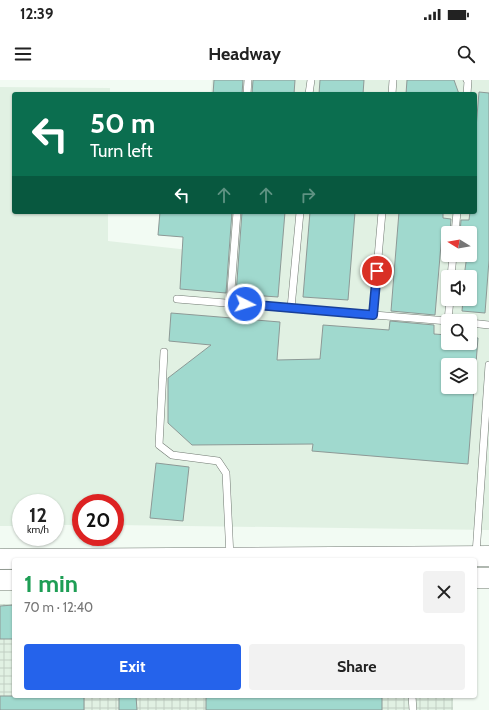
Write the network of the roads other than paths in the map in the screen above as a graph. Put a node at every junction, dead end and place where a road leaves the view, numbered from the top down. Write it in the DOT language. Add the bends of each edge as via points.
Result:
graph roads {
  1 [pos="248,80"];
  2 [pos="311,80"];
  3 [pos="393,80"];
  4 [pos="467,80"];
  5 [pos="247,92"];
  6 [pos="310,92"];
  7 [pos="392,92"];
  8 [pos="467,92"];
  9 [pos="237,214"];
  10 [pos="300,214"];
  11 [pos="382,214"];
  12 [pos="457,214"];
  13 [pos="456,226"];
  14 [pos="177,299"];
  15 [pos="230,303"];
  16 [pos="291,308"];
  17 [pos="373,315"];
  18 [pos="441,320"];
  19 [pos="477,324"];
  20 [pos="489,325"];
  21 [pos="164,352"];
  22 [pos="489,365"];
  23 [pos="482,556"];
  24 [pos="230,557"];
  25 [pos="115,558"];
  26 [pos="0,559"];
  27 [pos="12,559"];
  28 [pos="477,578"];
  29 [pos="489,578"];
  30 [pos="0,580"];
  31 [pos="12,580"];
  32 [pos="412,698"];
  33 [pos="413,710"];
  1 -- 5 [label="lane"];
  2 -- 6 [label="lane"];
  3 -- 7 [label="lane"];
  4 -- 8 [label="lane"];
  9 -- 15 [label="lane"];
  10 -- 16 [label="lane"];
  11 -- 17 [label="lane"];
  12 -- 13 [label="lane"];
  14 -- 15 [label="lane"];
  15 -- 16 [label="lane"];
  16 -- 17 [label="lane"];
  17 -- 18 [label="lane"];
  19 -- 20 [label="lane"];
  21 -- 24 [label="lane" via="159,445 172,455 218,461 226,473"];
  22 -- 23 [label="lane"];
  23 -- 24 [label="main road"];
  24 -- 25 [label="main road"];
  26 -- 27 [label="main road"];
  28 -- 29 [label="main road"];
  30 -- 31 [label="main road"];
  32 -- 33 [label="lane"];
}
